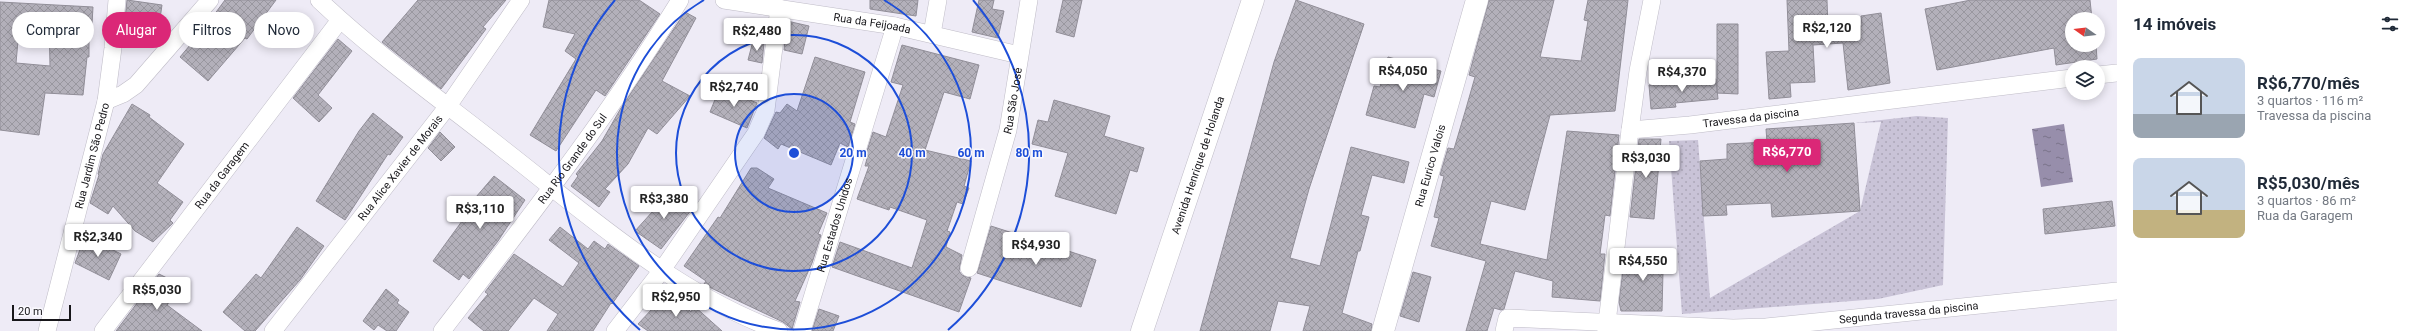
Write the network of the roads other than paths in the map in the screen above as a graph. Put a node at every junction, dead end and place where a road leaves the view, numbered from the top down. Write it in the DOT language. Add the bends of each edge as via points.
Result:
graph roads {
  1 [pos="117,0"];
  2 [pos="210,0"];
  3 [pos="319,0"];
  4 [pos="521,0"];
  5 [pos="680,0"];
  6 [pos="724,0"];
  7 [pos="938,0"];
  8 [pos="1029,0"];
  9 [pos="1253,0"];
  10 [pos="1477,0"];
  11 [pos="1652,0"];
  12 [pos="779,8"];
  13 [pos="340,20"];
  14 [pos="895,26"];
  15 [pos="932,34"];
  16 [pos="1019,55"];
  17 [pos="2117,73"];
  18 [pos="2105,74"];
  19 [pos="2065,79"];
  20 [pos="106,101"];
  21 [pos="448,106"];
  22 [pos="1630,130"];
  23 [pos="552,187"];
  24 [pos="969,268"];
  25 [pos="662,270"];
  26 [pos="2117,291"];
  27 [pos="1506,324"];
  28 [pos="1606,327"];
  29 [pos="1733,329"];
  30 [pos="47,331"];
  31 [pos="103,331"];
  32 [pos="273,331"];
  33 [pos="442,331"];
  34 [pos="616,331"];
  35 [pos="779,331"];
  36 [pos="802,331"];
  37 [pos="1142,331"];
  38 [pos="1383,331"];
  1 -- 20 [label="street, Rua Jardim São Pedro"];
  2 -- 20 [label="street" via="136,85"];
  3 -- 13 [label="street"];
  4 -- 21 [label="street, Rua Alice Xavier de Morais"];
  5 -- 23 [label="street, Rua Rio Grande do Sul" via="638,68"];
  6 -- 12 [label="street, Rua da Feijoada"];
  7 -- 15 [label="street"];
  8 -- 16 [label="street, Rua São José"];
  9 -- 37 [label="main road, Avenida Henrique de Holanda"];
  10 -- 38 [label="main road, Rua Eurico Valois"];
  11 -- 22 [label="street"];
  12 -- 14 [label="street, Rua da Feijoada"];
  12 -- 25 [label="street" via="766,110 756,134"];
  13 -- 21 [label="street"];
  13 -- 31 [label="street, Rua da Garagem"];
  14 -- 15 [label="street, Rua da Feijoada"];
  14 -- 36 [label="street, Rua Estados Unidos"];
  15 -- 16 [label="street, Rua da Feijoada"];
  16 -- 24 [label="street, Rua São José" via="1008,130"];
  17 -- 18 [label="street"];
  19 -- 22 [label="street, Travessa da piscina" via="1690,125"];
  20 -- 30 [label="street, Rua Jardim São Pedro"];
  21 -- 23 [label="street"];
  21 -- 32 [label="street, Rua Alice Xavier de Morais"];
  22 -- 28 [label="street"];
  23 -- 25 [label="street"];
  23 -- 33 [label="street, Rua Rio Grande do Sul"];
  25 -- 34 [label="street"];
  25 -- 35 [label="street" via="714,301"];
  26 -- 29 [label="street, Segunda travessa da piscina"];
  27 -- 28 [label="street, Segunda travessa da piscina"];
  28 -- 29 [label="street, Segunda travessa da piscina"];
}
